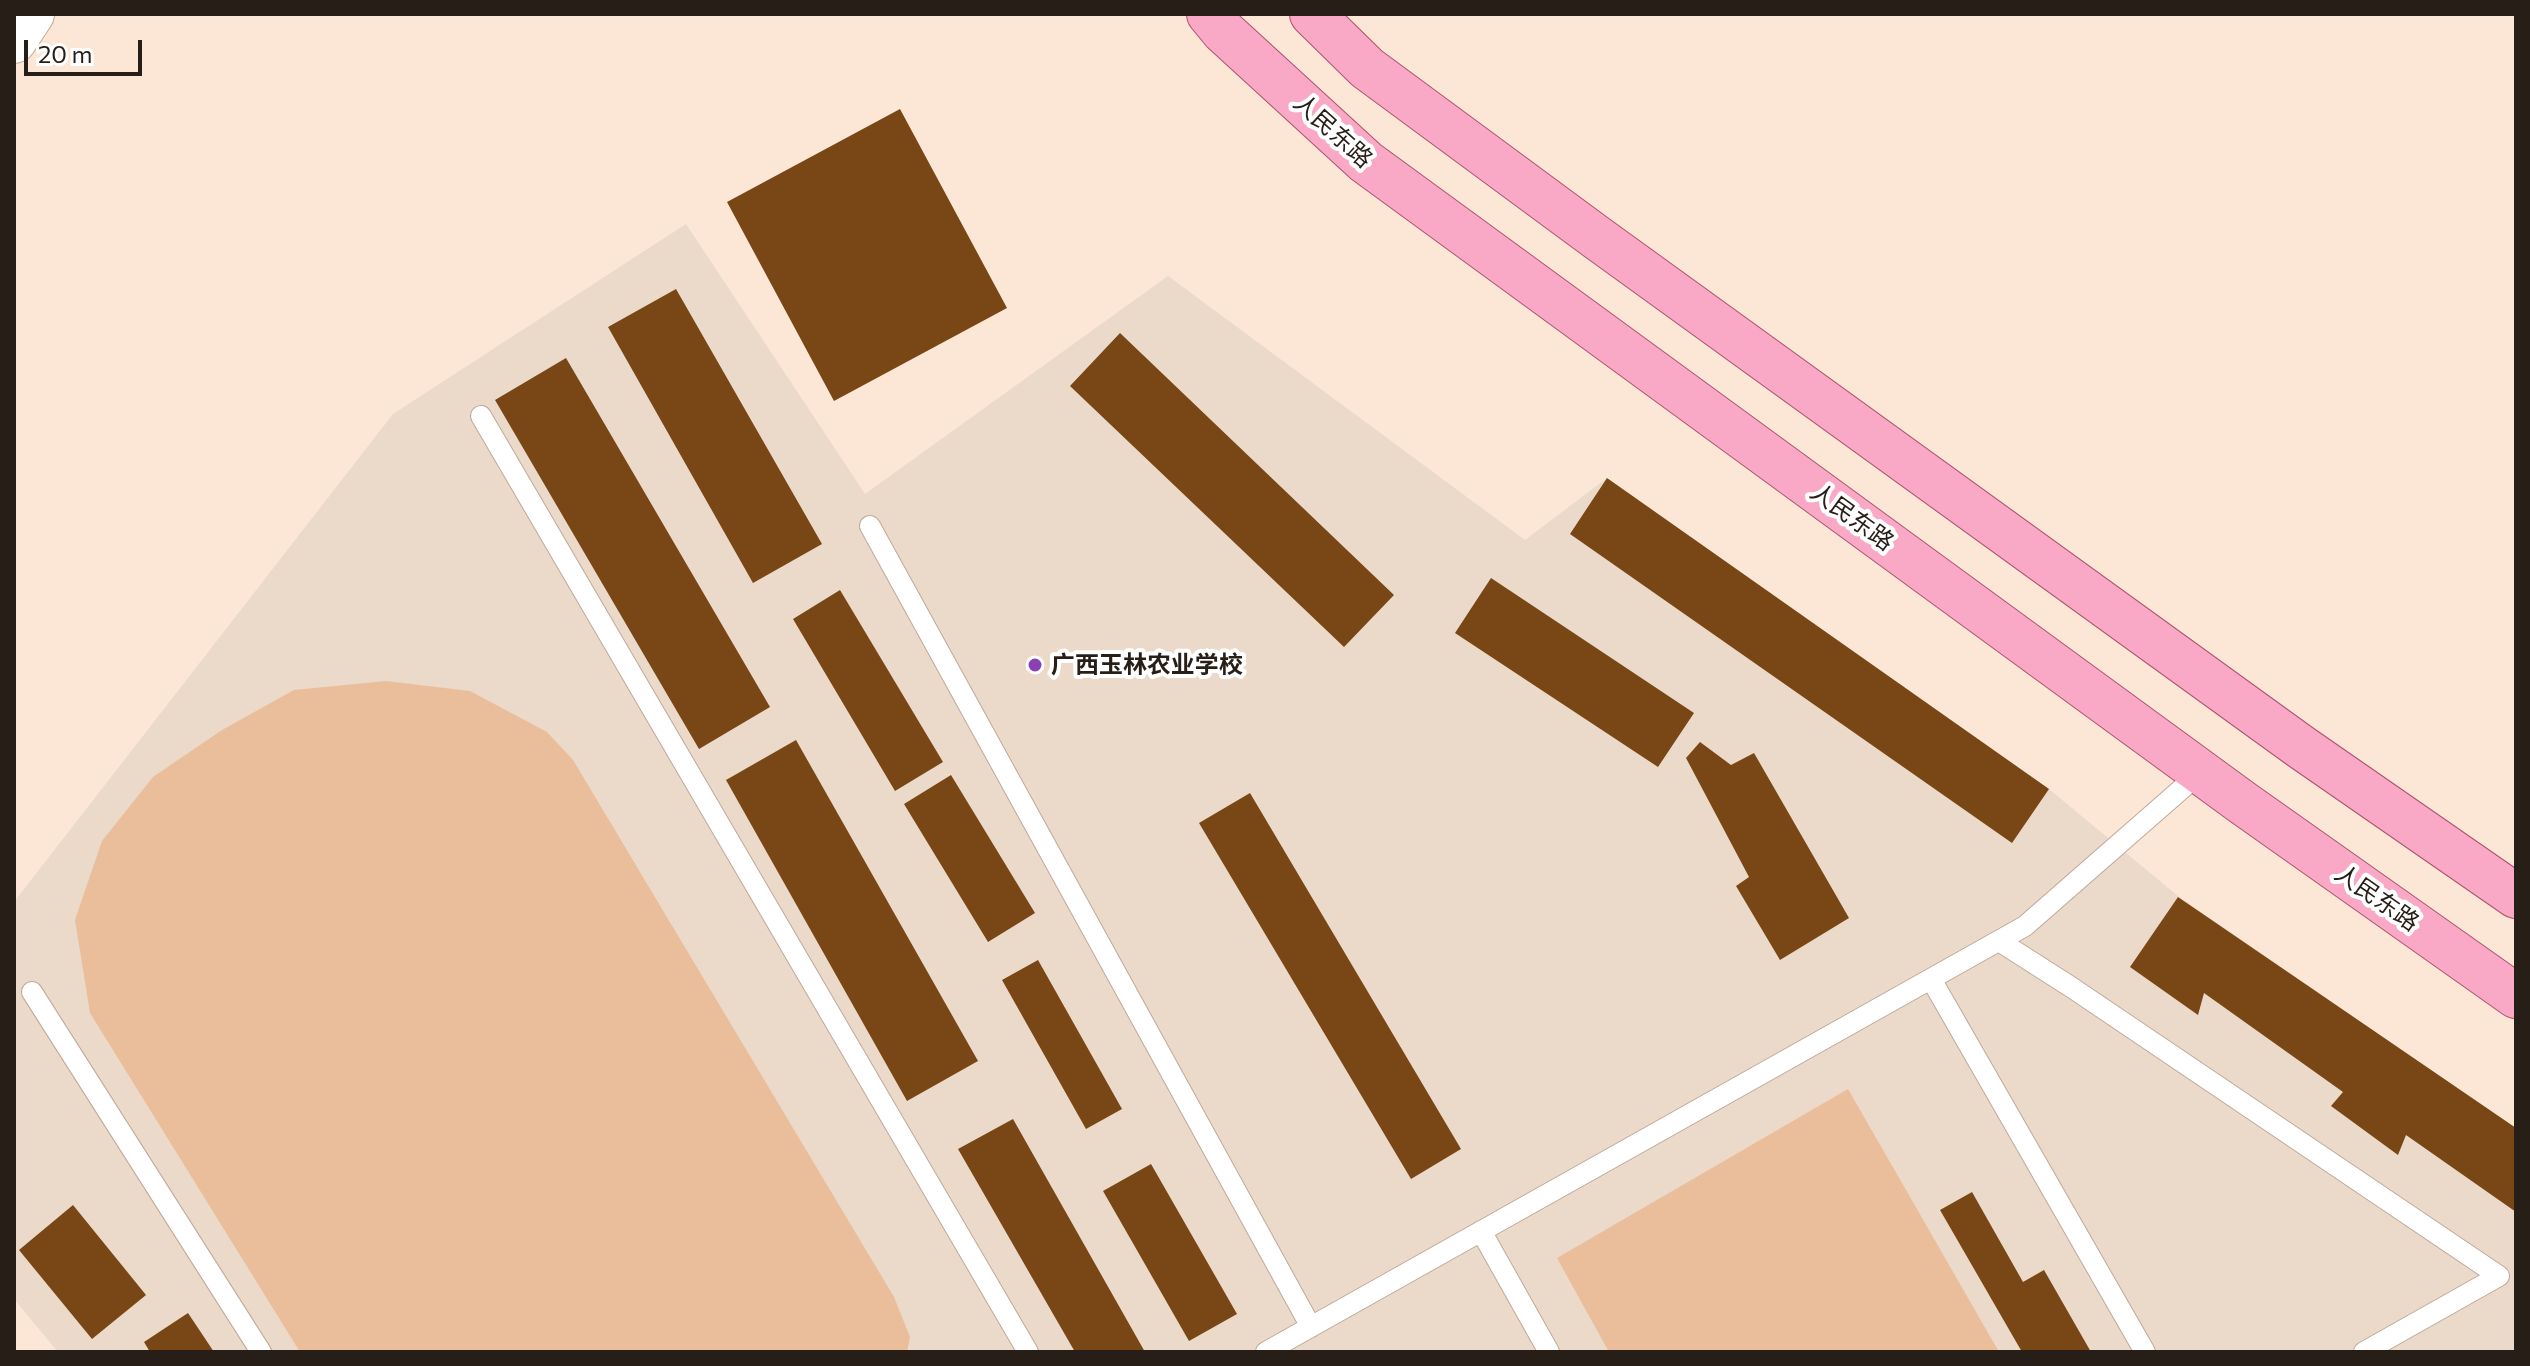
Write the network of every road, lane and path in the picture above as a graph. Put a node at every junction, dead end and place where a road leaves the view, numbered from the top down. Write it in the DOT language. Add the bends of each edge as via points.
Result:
graph roads {
  1 [pos="32,14"];
  2 [pos="1209,14"];
  3 [pos="1312,14"];
  4 [pos="14,41"];
  5 [pos="481,416"];
  6 [pos="870,526"];
  7 [pos="2201,772"];
  8 [pos="2516,896"];
  9 [pos="1999,941"];
  10 [pos="1931,979"];
  11 [pos="32,992"];
  12 [pos="2516,996"];
  13 [pos="1481,1231"];
  14 [pos="1311,1327"];
  15 [pos="261,1352"];
  16 [pos="1028,1352"];
  17 [pos="1267,1352"];
  18 [pos="1549,1352"];
  19 [pos="2145,1352"];
  20 [pos="2364,1352"];
  1 -- 4 [label="street"];
  2 -- 7 [label="main road, 人民东路" via="1366,162"];
  3 -- 8 [label="main road" via="1367,68 1609,246 2301,747"];
  5 -- 16 [label="lane"];
  6 -- 14 [label="lane"];
  7 -- 9 [label="lane" via="2025,926"];
  7 -- 12 [label="main road, 人民东路"];
  9 -- 10 [label="lane"];
  9 -- 20 [label="lane" via="2499,1276"];
  10 -- 13 [label="lane"];
  10 -- 19 [label="lane"];
  11 -- 15 [label="lane"];
  13 -- 14 [label="lane"];
  13 -- 18 [label="lane"];
  14 -- 17 [label="lane"];
}
